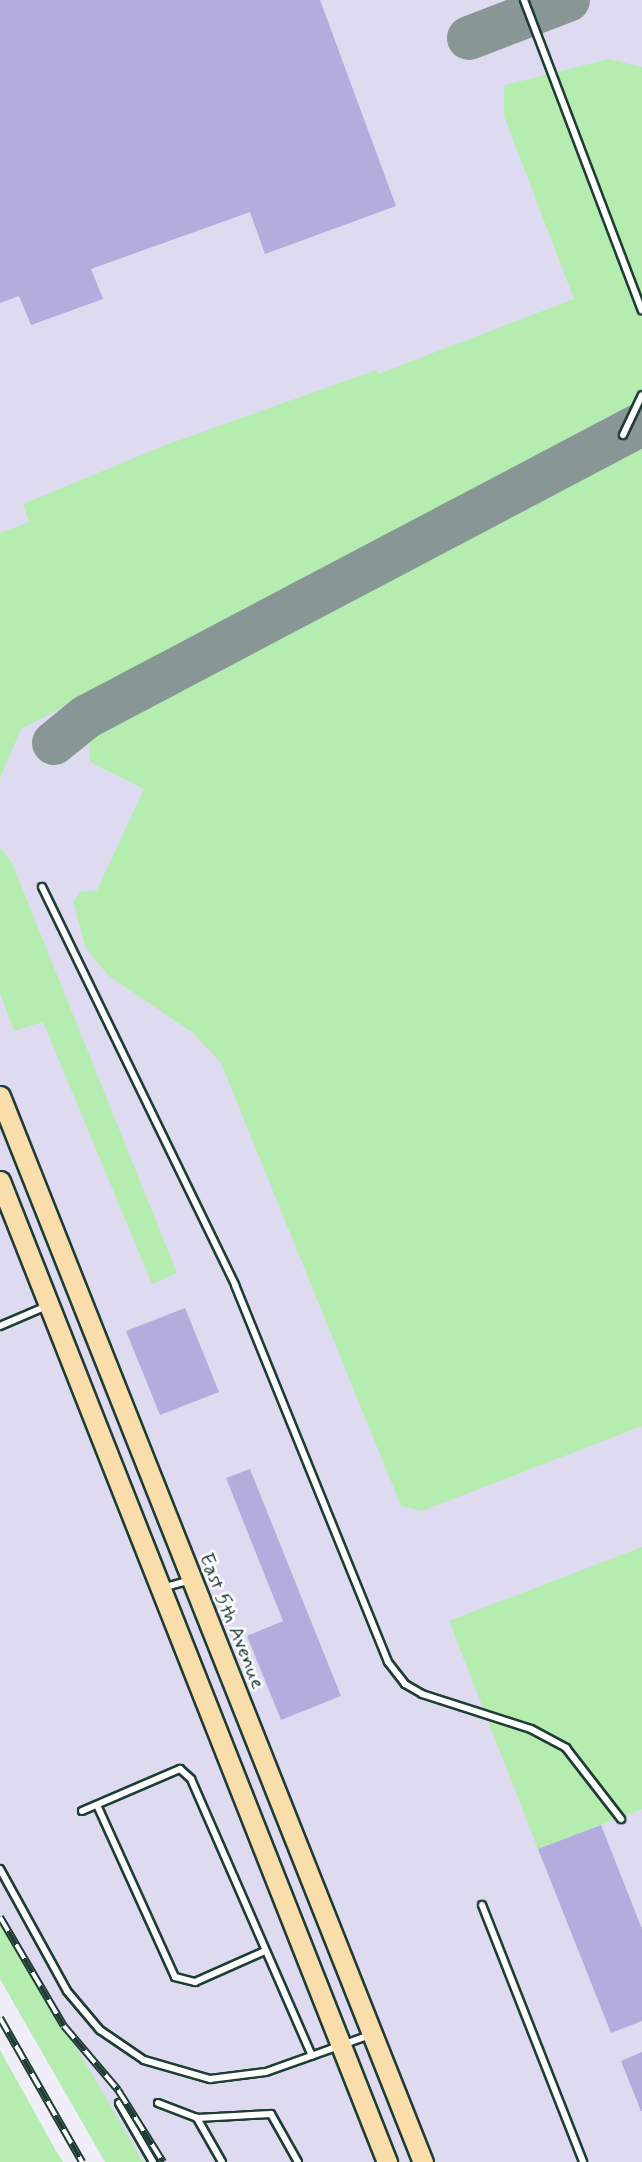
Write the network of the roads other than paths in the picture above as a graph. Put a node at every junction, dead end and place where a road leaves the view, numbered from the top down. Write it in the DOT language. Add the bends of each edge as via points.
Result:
graph roads {
  1 [pos="524,0"];
  2 [pos="642,310"];
  3 [pos="642,395"];
  4 [pos="623,435"];
  5 [pos="42,887"];
  6 [pos="0,1096"];
  7 [pos="0,1181"];
  8 [pos="48,1305"];
  9 [pos="0,1326"];
  10 [pos="192,1580"];
  11 [pos="159,1588"];
  12 [pos="97,1805"];
  13 [pos="82,1811"];
  14 [pos="621,1819"];
  15 [pos="0,1869"];
  16 [pos="482,1905"];
  17 [pos="265,1951"];
  18 [pos="372,2034"];
  19 [pos="341,2047"];
  20 [pos="312,2056"];
  21 [pos="119,2103"];
  22 [pos="158,2104"];
  23 [pos="197,2118"];
  24 [pos="153,2162"];
  25 [pos="222,2162"];
  26 [pos="298,2162"];
  27 [pos="387,2162"];
  28 [pos="423,2162"];
  29 [pos="583,2162"];
  1 -- 2 [label="lane"];
  3 -- 4 [label="lane"];
  5 -- 14 [label="lane" via="236,1285 388,1662 405,1684 422,1694 531,1729 566,1748"];
  6 -- 10 [label="main road, East 5th Avenue"];
  7 -- 8 [label="main road"];
  8 -- 9 [label="lane"];
  8 -- 11 [label="main road"];
  10 -- 11 [label="lane"];
  10 -- 18 [label="main road, East 5th Avenue"];
  11 -- 19 [label="main road"];
  12 -- 13 [label="lane"];
  12 -- 17 [label="lane" via="175,1977 195,1982"];
  12 -- 17 [label="lane" via="180,1769 191,1779"];
  15 -- 20 [label="lane" via="67,1990 100,2030 144,2060 210,2079 266,2072"];
  16 -- 29 [label="lane"];
  17 -- 20 [label="lane"];
  18 -- 19 [label="lane"];
  18 -- 28 [label="main road, East 5th Avenue"];
  19 -- 20 [label="lane"];
  19 -- 27 [label="main road"];
  21 -- 24 [label="lane"];
  22 -- 23 [label="lane"];
  23 -- 25 [label="lane"];
  23 -- 26 [label="lane" via="271,2114"];
}
